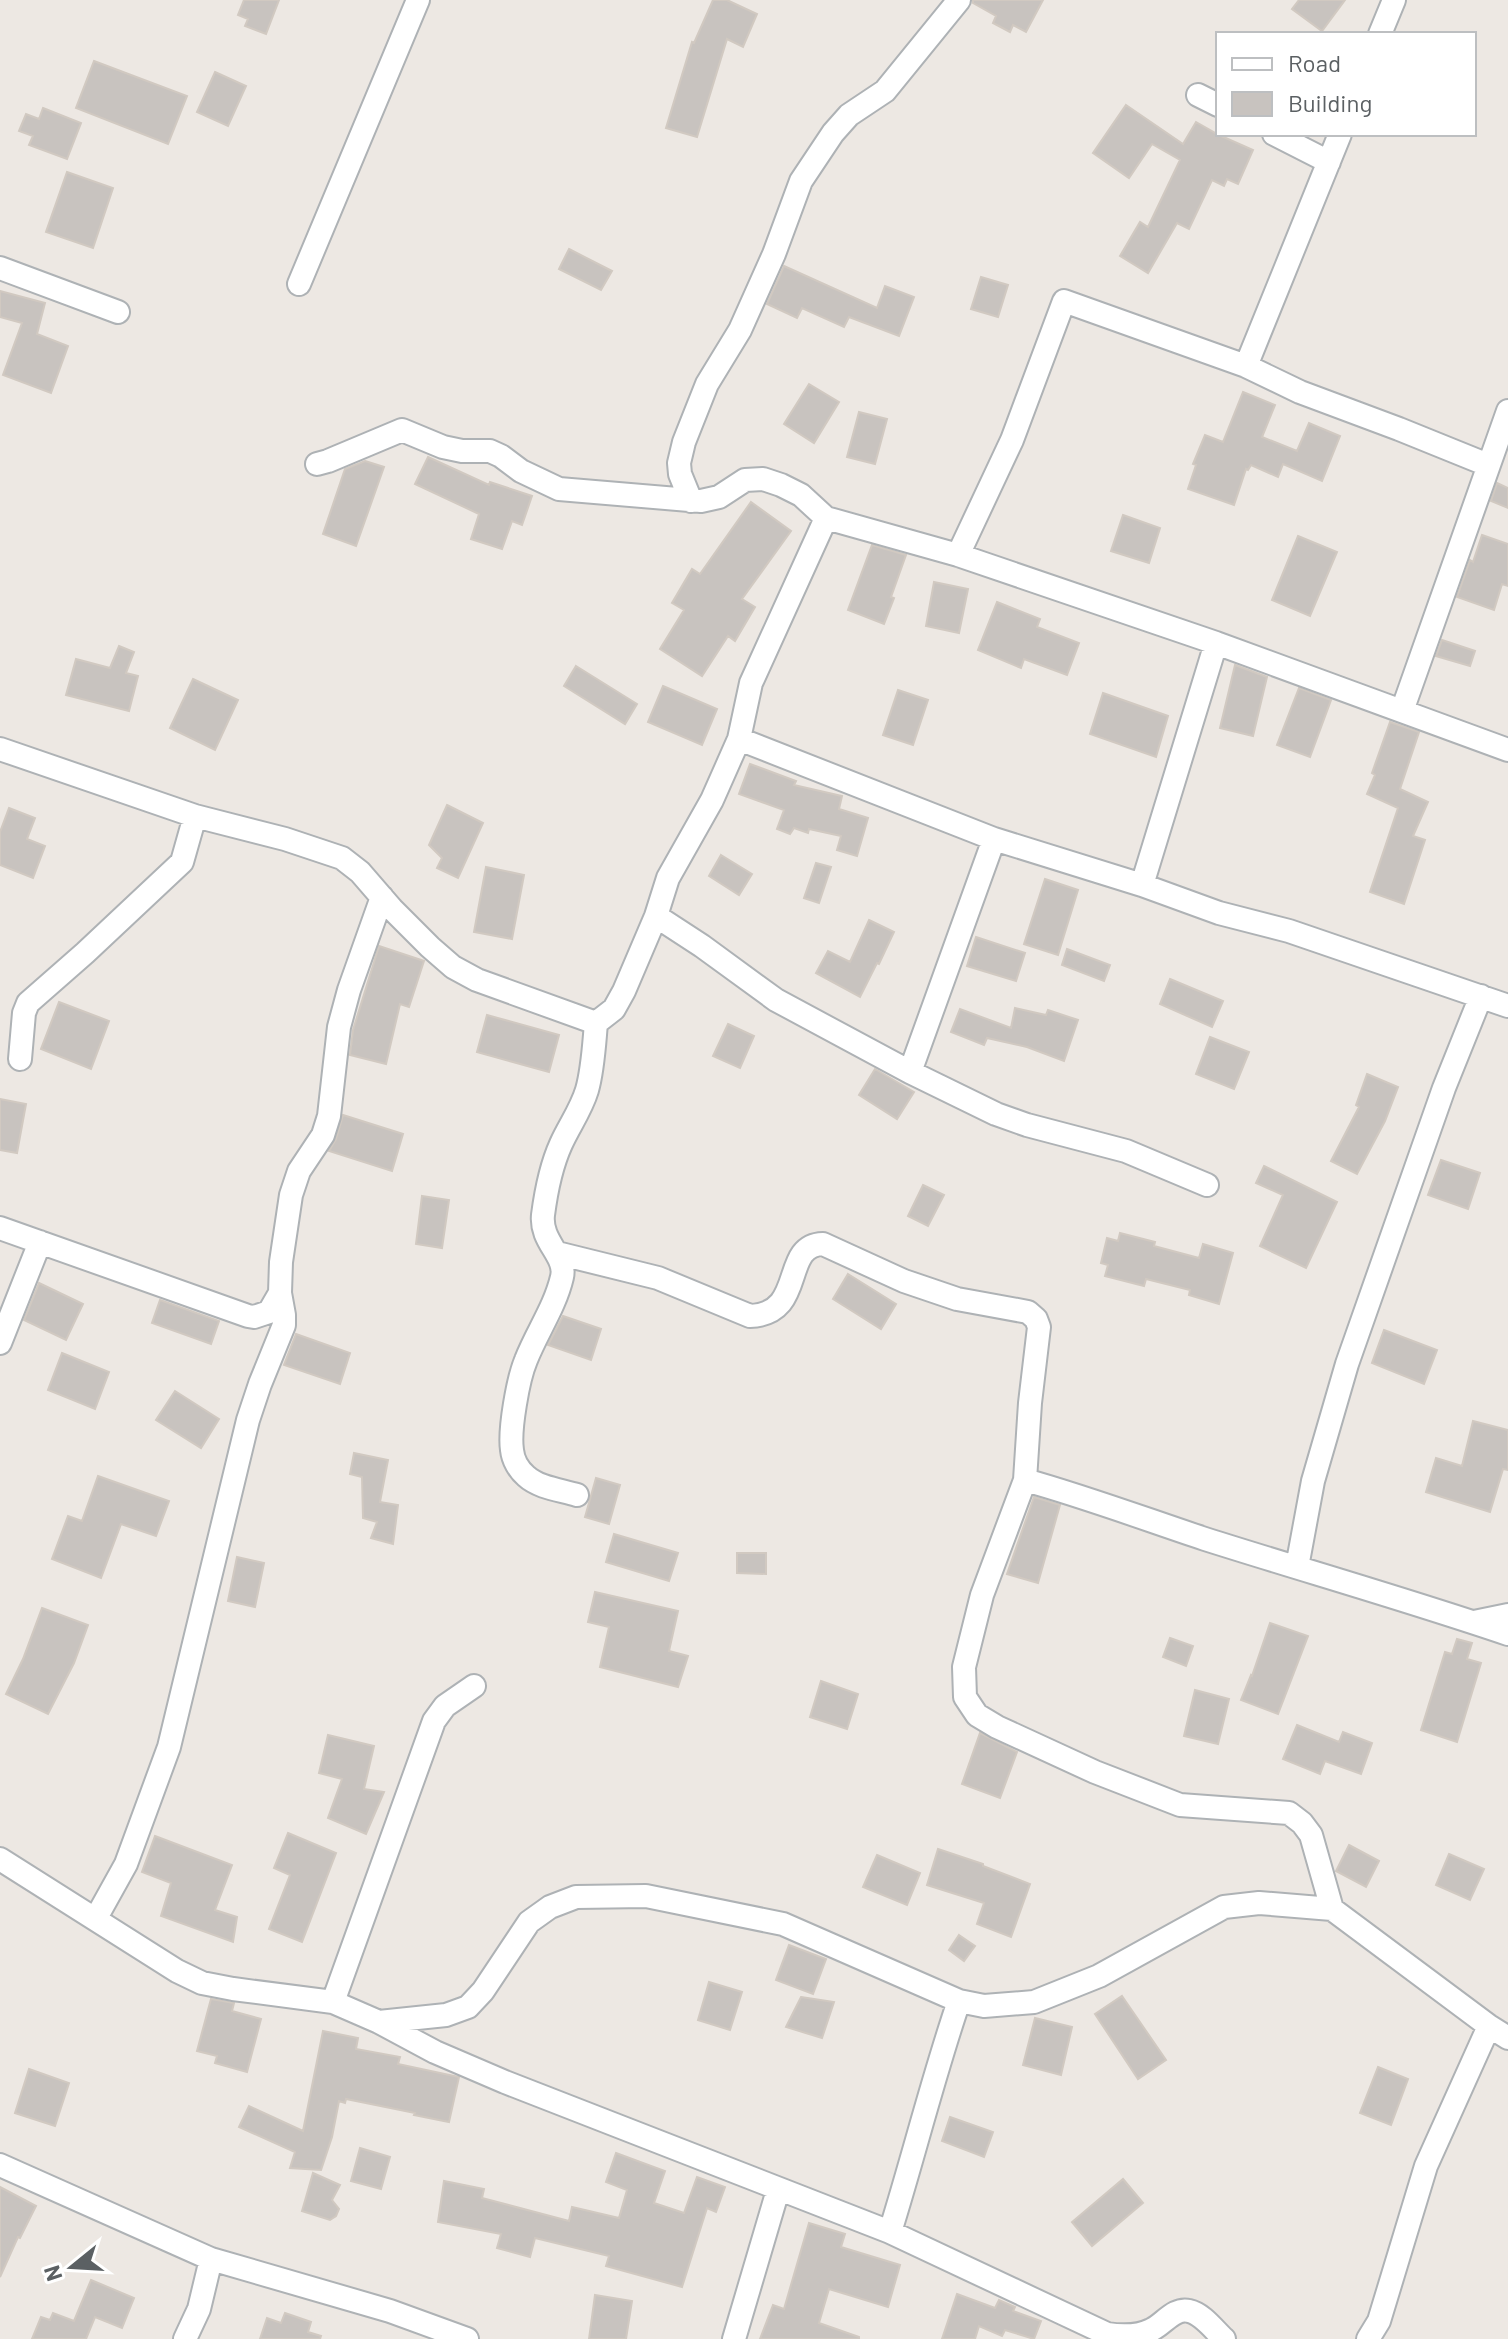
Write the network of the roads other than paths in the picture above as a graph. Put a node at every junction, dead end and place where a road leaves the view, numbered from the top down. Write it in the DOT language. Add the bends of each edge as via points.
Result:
graph roads {
  1 [pos="418,0"];
  2 [pos="959,0"];
  3 [pos="1394,0"];
  4 [pos="1381,32"];
  5 [pos="1278,136"];
  6 [pos="1339,136"];
  7 [pos="1329,162"];
  8 [pos="0,268"];
  9 [pos="299,284"];
  10 [pos="118,312"];
  11 [pos="1246,366"];
  12 [pos="1508,411"];
  13 [pos="317,464"];
  14 [pos="1488,465"];
  15 [pos="691,501"];
  16 [pos="826,518"];
  17 [pos="958,555"];
  18 [pos="1216,643"];
  19 [pos="1402,711"];
  20 [pos="739,739"];
  21 [pos="0,749"];
  22 [pos="1508,750"];
  23 [pos="195,816"];
  24 [pos="994,839"];
  25 [pos="1142,885"];
  26 [pos="382,897"];
  27 [pos="656,916"];
  28 [pos="1481,996"];
  29 [pos="1508,1006"];
  30 [pos="596,1023"];
  31 [pos="20,1059"];
  32 [pos="910,1072"];
  33 [pos="1207,1185"];
  34 [pos="0,1228"];
  35 [pos="40,1242"];
  36 [pos="557,1253"];
  37 [pos="280,1293"];
  38 [pos="0,1343"];
  39 [pos="1025,1480"];
  40 [pos="577,1495"];
  41 [pos="1297,1567"];
  42 [pos="1508,1615"];
  43 [pos="1472,1622"];
  44 [pos="1508,1634"];
  45 [pos="474,1686"];
  46 [pos="0,1859"];
  47 [pos="1332,1909"];
  48 [pos="96,1918"];
  49 [pos="959,2001"];
  50 [pos="333,2002"];
  51 [pos="379,2022"];
  52 [pos="1498,2032"];
  53 [pos="0,2165"];
  54 [pos="778,2190"];
  55 [pos="890,2232"];
  56 [pos="211,2259"];
  57 [pos="185,2339"];
  58 [pos="467,2339"];
  59 [pos="734,2339"];
  60 [pos="1224,2339"];
  61 [pos="1368,2339"];
  1 -- 9 [label="street"];
  2 -- 15 [label="street" via="885,91 833,133 801,181 740,330 707,384 684,442 680,474"];
  3 -- 4 [label="street"];
  5 -- 7 [label="street"];
  6 -- 7 [label="street"];
  7 -- 11 [label="street"];
  8 -- 10 [label="street"];
  11 -- 14 [label="street"];
  11 -- 17 [label="street" via="1064,301 1012,440"];
  12 -- 14 [label="street"];
  13 -- 15 [label="street" via="402,430 443,447 490,451 559,489"];
  14 -- 19 [label="street"];
  15 -- 16 [label="street" via="719,497 745,480 763,479 801,495"];
  16 -- 17 [label="street"];
  16 -- 20 [label="street" via="751,683"];
  17 -- 18 [label="street"];
  18 -- 19 [label="street"];
  18 -- 25 [label="street"];
  19 -- 22 [label="street"];
  20 -- 24 [label="street"];
  20 -- 27 [label="street" via="668,878"];
  21 -- 23 [label="street"];
  23 -- 26 [label="street" via="342,858"];
  23 -- 31 [label="street" via="182,862 28,1003"];
  24 -- 25 [label="street"];
  24 -- 32 [label="street"];
  25 -- 28 [label="street"];
  26 -- 30 [label="street" via="453,967"];
  26 -- 37 [label="street" via="339,1027 329,1116 291,1195"];
  27 -- 30 [label="street" via="614,1009"];
  27 -- 32 [label="street" via="776,1000"];
  28 -- 29 [label="street"];
  28 -- 41 [label="street" via="1347,1364 1313,1481"];
  30 -- 36 [label="street" via="588,1088 555,1158 545,1199 542,1223"];
  32 -- 33 [label="street" via="996,1114 1126,1151"];
  34 -- 35 [label="street"];
  35 -- 37 [label="street" via="254,1317 269,1312"];
  35 -- 38 [label="street"];
  36 -- 39 [label="street" via="658,1278 750,1316 762,1316 780,1304 804,1249 823,1244 957,1299 1028,1312 1039,1327"];
  36 -- 40 [label="street" via="564,1272 554,1305 526,1358 511,1449 519,1468 536,1483"];
  37 -- 48 [label="street" via="284,1325 248,1420 169,1747 126,1864"];
  39 -- 41 [label="street"];
  39 -- 47 [label="street" via="982,1595 964,1667 965,1697 977,1715 1095,1772 1180,1805 1289,1813 1311,1835"];
  41 -- 43 [label="street"];
  42 -- 43 [label="street"];
  43 -- 44 [label="street"];
  45 -- 50 [label="street" via="445,1706 434,1721"];
  46 -- 48 [label="street"];
  47 -- 49 [label="street" via="1259,1903 1224,1907 1099,1976 1034,2002 984,2006"];
  47 -- 52 [label="street"];
  48 -- 50 [label="street" via="202,1983"];
  49 -- 51 [label="street" via="783,1924 646,1896 576,1897 529,1922 468,2007 446,2015"];
  49 -- 55 [label="street"];
  50 -- 51 [label="street"];
  51 -- 54 [label="street" via="505,2082"];
  52 -- 61 [label="street" via="1426,2166 1379,2321"];
  53 -- 56 [label="street"];
  54 -- 55 [label="street"];
  54 -- 59 [label="street"];
  55 -- 60 [label="street" via="1107,2334 1136,2335 1187,2310"];
  56 -- 57 [label="street" via="199,2309"];
  56 -- 58 [label="street"];
}
